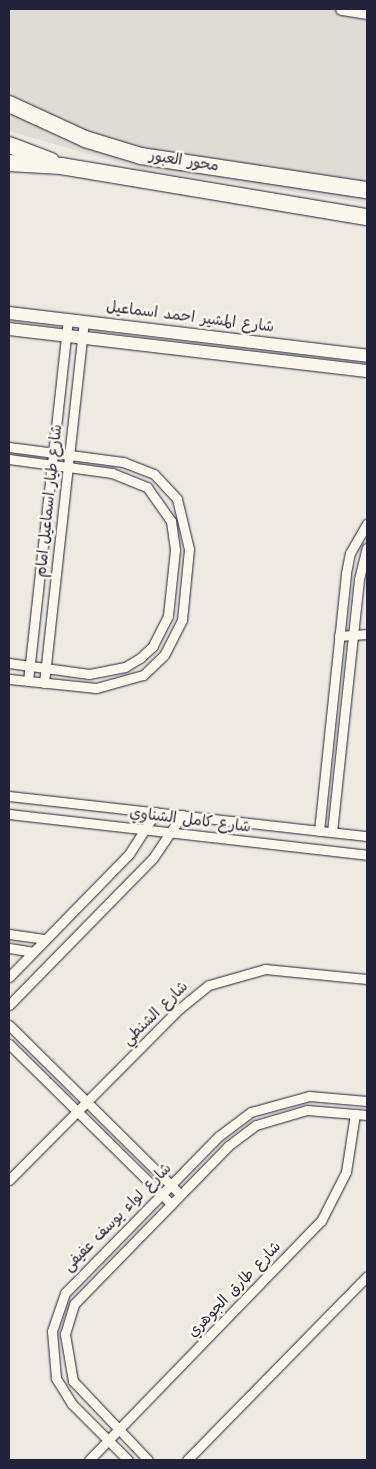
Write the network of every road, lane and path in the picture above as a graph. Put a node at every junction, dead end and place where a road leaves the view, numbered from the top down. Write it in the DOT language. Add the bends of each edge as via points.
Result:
graph roads {
  1 [pos="342,9"];
  2 [pos="367,13"];
  3 [pos="9,104"];
  4 [pos="9,145"];
  5 [pos="9,163"];
  6 [pos="61,166"];
  7 [pos="367,190"];
  8 [pos="367,217"];
  9 [pos="9,313"];
  10 [pos="68,320"];
  11 [pos="84,322"];
  12 [pos="9,329"];
  13 [pos="66,336"];
  14 [pos="82,337"];
  15 [pos="367,356"];
  16 [pos="367,371"];
  17 [pos="9,447"];
  18 [pos="54,452"];
  19 [pos="69,454"];
  20 [pos="9,459"];
  21 [pos="52,464"];
  22 [pos="68,466"];
  23 [pos="367,523"];
  24 [pos="367,548"];
  25 [pos="189,549"];
  26 [pos="175,550"];
  27 [pos="367,634"];
  28 [pos="339,636"];
  29 [pos="353,638"];
  30 [pos="9,663"];
  31 [pos="30,666"];
  32 [pos="46,668"];
  33 [pos="9,679"];
  34 [pos="28,681"];
  35 [pos="44,683"];
  36 [pos="9,796"];
  37 [pos="156,812"];
  38 [pos="9,814"];
  39 [pos="182,815"];
  40 [pos="147,830"];
  41 [pos="319,830"];
  42 [pos="332,832"];
  43 [pos="173,833"];
  44 [pos="367,836"];
  45 [pos="367,855"];
  46 [pos="9,934"];
  47 [pos="46,939"];
  48 [pos="9,948"];
  49 [pos="33,952"];
  50 [pos="9,976"];
  51 [pos="367,980"];
  52 [pos="9,1005"];
  53 [pos="9,1025"];
  54 [pos="9,1044"];
  55 [pos="367,1101"];
  56 [pos="86,1102"];
  57 [pos="77,1111"];
  58 [pos="355,1114"];
  59 [pos="367,1115"];
  60 [pos="9,1180"];
  61 [pos="170,1184"];
  62 [pos="161,1194"];
  63 [pos="180,1194"];
  64 [pos="171,1204"];
  65 [pos="367,1276"];
  66 [pos="118,1430"];
  67 [pos="108,1440"];
  68 [pos="89,1460"];
  69 [pos="128,1460"];
  70 [pos="148,1460"];
  71 [pos="187,1460"];
  1 -- 2 [label="street"];
  3 -- 7 [label="highway, محور العبور" via="84,139 141,156"];
  4 -- 6 [label="highway"];
  5 -- 6 [label="highway, محور العبور"];
  6 -- 8 [label="highway, محور العبور"];
  9 -- 10 [label="street, شارع المشير احمد اسماعيل"];
  10 -- 11 [label="street, شارع المشير احمد اسماعيل"];
  10 -- 13 [label="street, شارع طيار اسماعيل امام"];
  11 -- 14 [label="street, شارع طيار اسماعيل امام"];
  11 -- 15 [label="street, شارع المشير احمد اسماعيل"];
  12 -- 13 [label="street"];
  13 -- 14 [label="street"];
  13 -- 18 [label="street, شارع طيار اسماعيل امام"];
  14 -- 16 [label="street"];
  14 -- 19 [label="street, شارع طيار اسماعيل امام"];
  17 -- 18 [label="street"];
  18 -- 19 [label="street"];
  18 -- 21 [label="street, شارع طيار اسماعيل امام"];
  19 -- 22 [label="street, شارع طيار اسماعيل امام"];
  19 -- 25 [label="street" via="123,462 154,474 177,499"];
  20 -- 21 [label="street"];
  21 -- 22 [label="street"];
  21 -- 31 [label="street, شارع طيار اسماعيل امام"];
  22 -- 26 [label="street" via="112,473 147,487 172,521"];
  22 -- 32 [label="street, شارع طيار اسماعيل امام"];
  23 -- 28 [label="street" via="350,553"];
  24 -- 29 [label="street"];
  25 -- 26 [label="street"];
  25 -- 35 [label="street" via="182,620 175,638 150,668 106,687"];
  26 -- 32 [label="street" via="168,616 154,646 140,658 107,672"];
  27 -- 29 [label="street"];
  28 -- 29 [label="street"];
  28 -- 41 [label="street"];
  29 -- 42 [label="street"];
  30 -- 31 [label="street"];
  31 -- 32 [label="street"];
  31 -- 34 [label="street, شارع طيار اسماعيل امام"];
  32 -- 35 [label="street, شارع طيار اسماعيل امام"];
  33 -- 34 [label="street"];
  34 -- 35 [label="street"];
  36 -- 37 [label="street, شارع كامل الشناوي"];
  37 -- 39 [label="street, شارع كامل الشناوي"];
  37 -- 40 [label="street"];
  38 -- 40 [label="street, شارع كامل الشناوي"];
  39 -- 41 [label="street, شارع كامل الشناوي"];
  39 -- 43 [label="street"];
  40 -- 43 [label="street, شارع كامل الشناوي"];
  40 -- 47 [label="street"];
  41 -- 42 [label="street, شارع كامل الشناوي"];
  42 -- 44 [label="street, شارع كامل الشناوي"];
  43 -- 45 [label="street, شارع كامل الشناوي"];
  43 -- 52 [label="street"];
  46 -- 47 [label="street"];
  47 -- 49 [label="street"];
  48 -- 49 [label="street"];
  49 -- 50 [label="street"];
  51 -- 56 [label="street, شارع الشنطي" via="265,969 226,976 193,996"];
  53 -- 56 [label="street"];
  54 -- 57 [label="street"];
  55 -- 61 [label="street, شارع لواء يوسف عفيفى" via="309,1096 270,1103 234,1123"];
  56 -- 57 [label="street, شارع الشنطي"];
  56 -- 61 [label="street"];
  57 -- 60 [label="street, شارع الشنطي"];
  57 -- 62 [label="street"];
  58 -- 59 [label="street, شارع لواء يوسف عفيفى"];
  58 -- 63 [label="street, شارع لواء يوسف عفيفى" via="307,1110 273,1117 242,1135"];
  58 -- 66 [label="street, شارع طارق الجوهري" via="346,1172 321,1221"];
  61 -- 62 [label="street, شارع لواء يوسف عفيفى"];
  61 -- 63 [label="street"];
  62 -- 64 [label="street"];
  62 -- 67 [label="street, شارع لواء يوسف عفيفى" via="74,1282 54,1318 51,1343 56,1378 72,1404"];
  63 -- 64 [label="street, شارع لواء يوسف عفيفى"];
  64 -- 66 [label="street, شارع لواء يوسف عفيفى" via="84,1291 68,1319 65,1350 73,1381"];
  65 -- 71 [label="street"];
  66 -- 67 [label="street, شارع طارق الجوهري"];
  66 -- 70 [label="street, شارع لواء يوسف عفيفى"];
  67 -- 68 [label="street, شارع طارق الجوهري"];
  67 -- 69 [label="street, شارع لواء يوسف عفيفى"];
}
